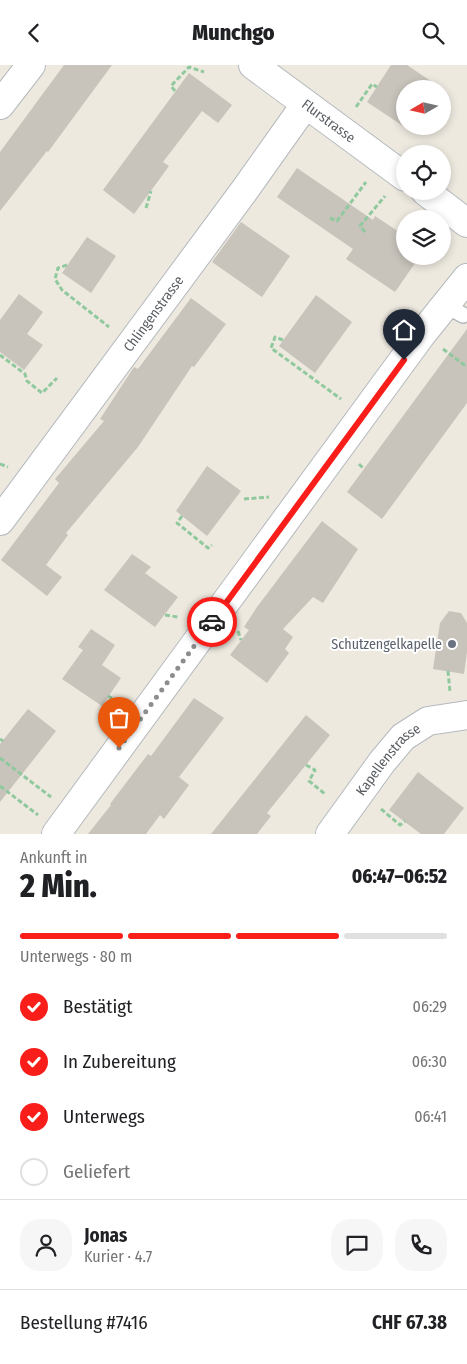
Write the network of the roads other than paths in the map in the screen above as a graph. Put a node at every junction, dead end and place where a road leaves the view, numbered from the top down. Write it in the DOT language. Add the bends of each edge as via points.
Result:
graph roads {
  1 [pos="31,65"];
  2 [pos="253,65"];
  3 [pos="0,105"];
  4 [pos="305,105"];
  5 [pos="396,171"];
  6 [pos="436,200"];
  7 [pos="467,223"];
  8 [pos="467,278"];
  9 [pos="0,521"];
  10 [pos="467,715"];
  11 [pos="47,825"];
  12 [pos="330,834"];
  1 -- 3 [label="street"];
  2 -- 4 [label="street, Flurstrasse"];
  4 -- 5 [label="street, Flurstrasse"];
  4 -- 9 [label="street, Chlingenstrasse"];
  6 -- 7 [label="street"];
  8 -- 11 [label="street" via="454,310 422,334"];
  10 -- 12 [label="street, Kapellenstrasse" via="428,721 403,737"];
}
